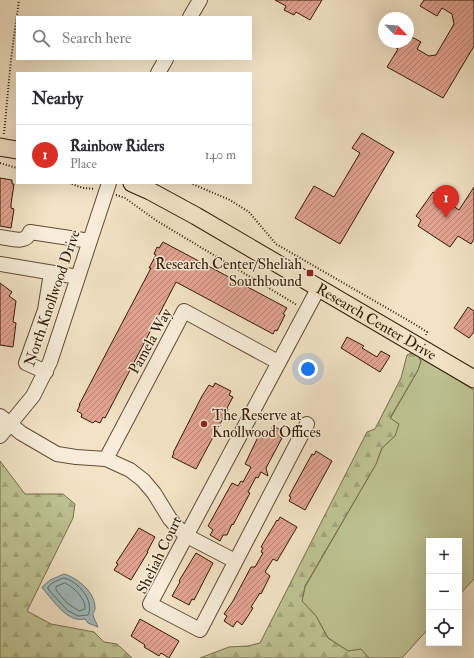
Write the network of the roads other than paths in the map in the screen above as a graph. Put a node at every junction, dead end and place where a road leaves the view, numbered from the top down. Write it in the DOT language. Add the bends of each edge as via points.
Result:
graph roads {
  1 [pos="200,0"];
  2 [pos="191,16"];
  3 [pos="165,60"];
  4 [pos="159,72"];
  5 [pos="2,142"];
  6 [pos="16,149"];
  7 [pos="134,184"];
  8 [pos="103,186"];
  9 [pos="0,237"];
  10 [pos="90,241"];
  11 [pos="0,264"];
  12 [pos="51,273"];
  13 [pos="78,277"];
  14 [pos="319,288"];
  15 [pos="278,362"];
  16 [pos="46,372"];
  17 [pos="474,379"];
  18 [pos="5,421"];
  19 [pos="307,424"];
  20 [pos="0,436"];
  21 [pos="106,459"];
  22 [pos="187,536"];
  23 [pos="235,561"];
  1 -- 2 [label="street"];
  3 -- 4 [label="street"];
  5 -- 6 [label="main road"];
  7 -- 14 [label="main road, Research Center Drive" via="196,216"];
  8 -- 10 [label="street, North Knollwood Drive"];
  9 -- 10 [label="street" via="22,240 30,232"];
  10 -- 13 [label="street, North Knollwood Drive"];
  11 -- 12 [label="street"];
  12 -- 13 [label="street"];
  12 -- 16 [label="street" via="45,310 26,363"];
  13 -- 16 [label="street, North Knollwood Drive"];
  14 -- 15 [label="street, Sheliah Court"];
  14 -- 17 [label="main road, Research Center Drive"];
  15 -- 21 [label="street, Pamela Way" via="184,311"];
  15 -- 22 [label="street, Sheliah Court"];
  16 -- 18 [label="street, North Knollwood Drive" via="33,396"];
  18 -- 20 [label="street, North Knollwood Drive"];
  18 -- 21 [label="street" via="57,454"];
  19 -- 23 [label="street, Sheliah Court"];
  21 -- 22 [label="street" via="130,470 143,480 177,527"];
  22 -- 23 [label="street"];
  22 -- 23 [label="street, Sheliah Court" via="150,604 200,630"];
}
